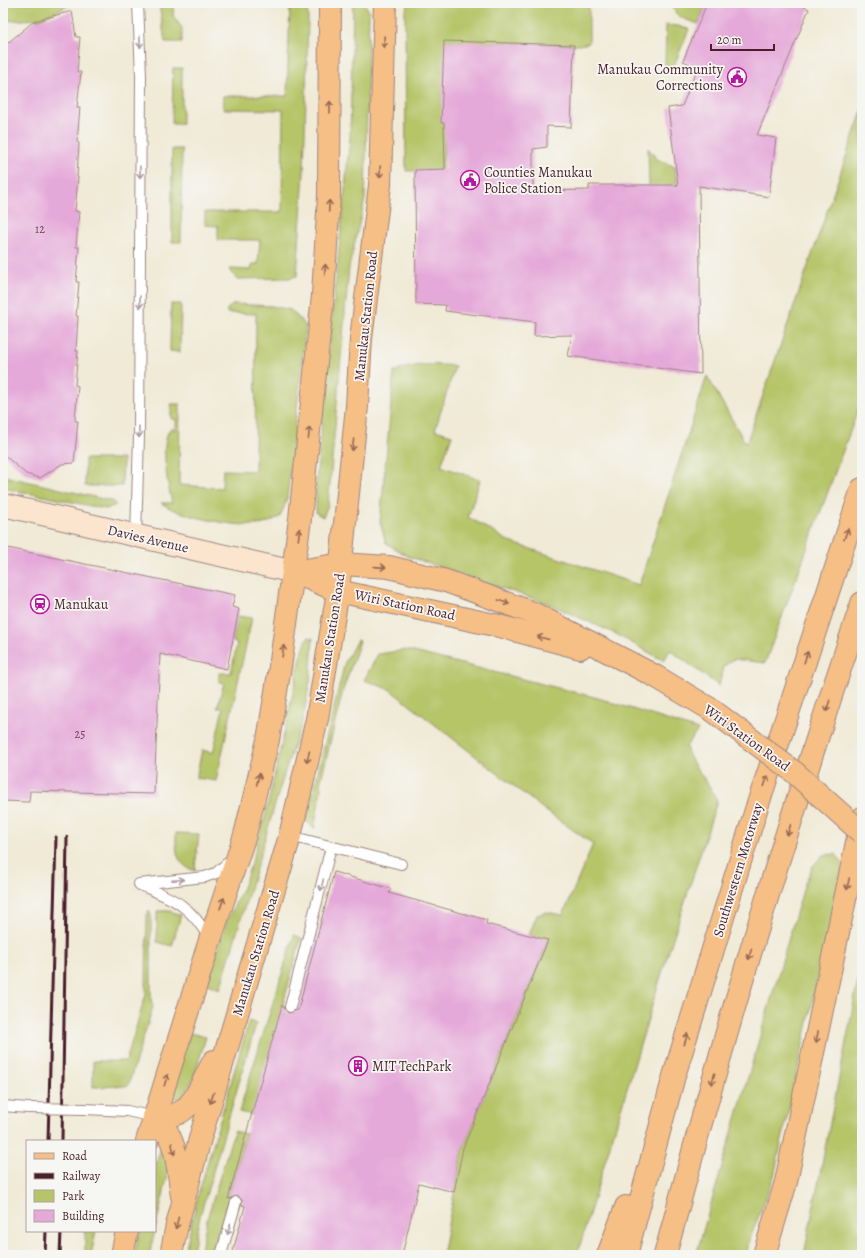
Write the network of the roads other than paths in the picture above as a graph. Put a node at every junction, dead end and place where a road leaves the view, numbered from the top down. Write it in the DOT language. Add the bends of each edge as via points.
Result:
graph roads {
  1 [pos="138,3"];
  2 [pos="330,3"];
  3 [pos="385,3"];
  4 [pos="862,489"];
  5 [pos="3,505"];
  6 [pos="136,536"];
  7 [pos="341,564"];
  8 [pos="294,572"];
  9 [pos="338,591"];
  10 [pos="862,603"];
  11 [pos="621,659"];
  12 [pos="862,818"];
  13 [pos="862,833"];
  14 [pos="290,836"];
  15 [pos="331,846"];
  16 [pos="241,847"];
  17 [pos="401,864"];
  18 [pos="210,940"];
  19 [pos="290,1007"];
  20 [pos="232,1030"];
  21 [pos="674,1076"];
  22 [pos="3,1106"];
  23 [pos="154,1117"];
  24 [pos="147,1140"];
  25 [pos="786,1182"];
  26 [pos="183,1200"];
  27 [pos="236,1202"];
  28 [pos="126,1232"];
  29 [pos="122,1255"];
  30 [pos="171,1255"];
  31 [pos="221,1255"];
  32 [pos="608,1255"];
  33 [pos="626,1255"];
  34 [pos="665,1255"];
  35 [pos="764,1255"];
  36 [pos="780,1255"];
  1 -- 6 [label="lane, one-way" via="141,83"];
  8 -- 2 [label="main road, one-way" via="323,295 329,196"];
  3 -- 7 [label="main road, Manukau Station Road, one-way" via="380,184 361,339"];
  21 -- 4 [label="main road, Southwestern Motorway, one-way" via="755,814"];
  5 -- 6 [label="main road, Davies Avenue"];
  6 -- 8 [label="main road, Davies Avenue"];
  7 -- 8 [label="main road, Wiri Station Road"];
  7 -- 9 [label="main road, Manukau Station Road"];
  7 -- 11 [label="main road, Wiri Station Road, one-way" via="389,567 446,581 533,613"];
  8 -- 9 [label="main road, Wiri Station Road"];
  16 -- 8 [label="main road, one-way" via="268,740"];
  11 -- 9 [label="main road, Wiri Station Road, one-way" via="499,626"];
  9 -- 14 [label="main road, Manukau Station Road, one-way" via="317,719"];
  10 -- 34 [label="main road, one-way" via="756,934 693,1148"];
  11 -- 13 [label="main road, Wiri Station Road, bridge" via="712,710 794,772"];
  12 -- 25 [label="main road, one-way"];
  14 -- 15 [label="lane"];
  14 -- 20 [label="main road, Manukau Station Road"];
  15 -- 17 [label="lane"];
  15 -- 19 [label="lane, one-way"];
  18 -- 16 [label="main road, one-way"];
  18 -- 16 [label="lane, one-way" via="189,910 171,898 139,884 210,876 228,863"];
  23 -- 18 [label="main road, one-way"];
  20 -- 23 [label="main road" via="189,1105 174,1115"];
  20 -- 26 [label="main road, Manukau Station Road, one-way"];
  21 -- 32 [label="main road"];
  21 -- 33 [label="main road, Southwestern Motorway"];
  22 -- 23 [label="lane, bridge" via="127,1111"];
  23 -- 24 [label="main road"];
  23 -- 26 [label="main road, one-way" via="166,1127 171,1137"];
  25 -- 35 [label="main road"];
  25 -- 36 [label="main road"];
  26 -- 30 [label="main road, Manukau Station Road, one-way"];
  27 -- 31 [label="lane, one-way"];
  28 -- 29 [label="main road"];
}
